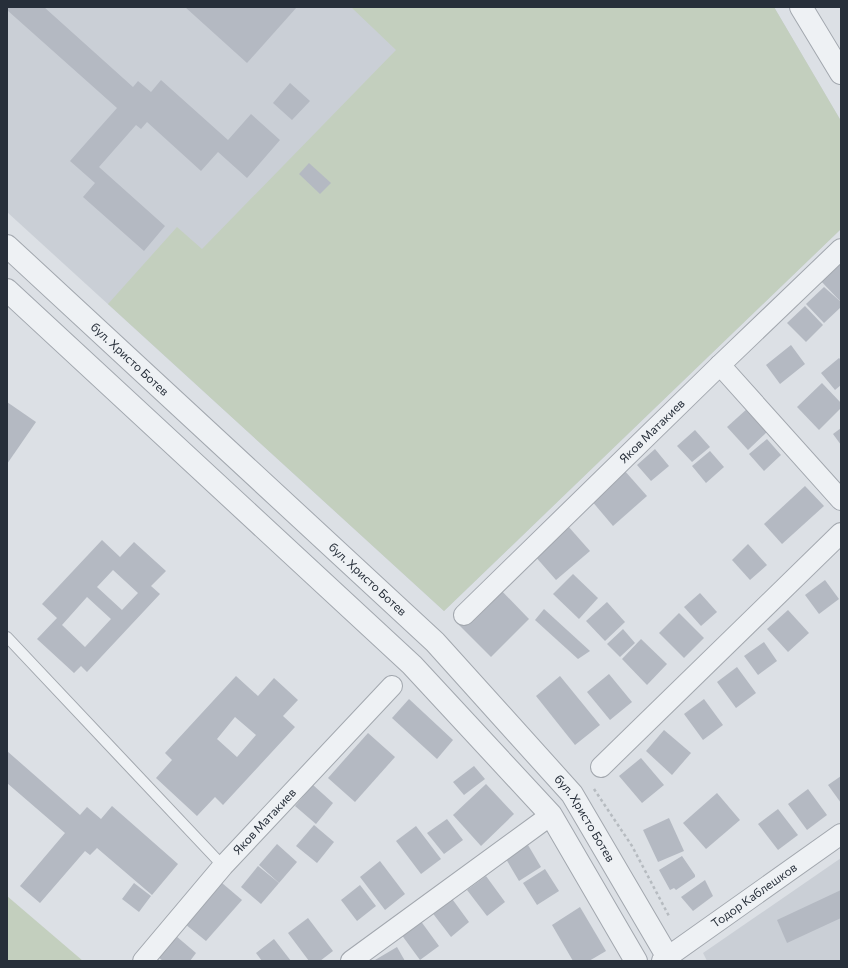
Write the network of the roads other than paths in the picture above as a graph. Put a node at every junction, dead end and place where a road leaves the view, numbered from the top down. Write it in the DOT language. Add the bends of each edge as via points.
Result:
graph roads {
  1 [pos="806,9"];
  2 [pos="841,73"];
  3 [pos="7,246"];
  4 [pos="841,249"];
  5 [pos="7,290"];
  6 [pos="720,365"];
  7 [pos="841,500"];
  8 [pos="841,534"];
  9 [pos="464,615"];
  10 [pos="7,637"];
  11 [pos="392,686"];
  12 [pos="601,767"];
  13 [pos="551,815"];
  14 [pos="841,834"];
  15 [pos="223,866"];
  16 [pos="667,960"];
  17 [pos="143,961"];
  18 [pos="351,961"];
  19 [pos="636,961"];
  1 -- 2 [label="street"];
  3 -- 16 [label="street, бул. Христо Ботев" via="435,642 572,794"];
  4 -- 6 [label="street, Яков Матакиев"];
  5 -- 13 [label="street, бул. Христо Ботев" via="412,665"];
  6 -- 7 [label="street"];
  6 -- 9 [label="street, Яков Матакиев"];
  8 -- 12 [label="street"];
  10 -- 15 [label="lane"];
  11 -- 15 [label="street, Яков Матакиев"];
  13 -- 18 [label="street"];
  13 -- 19 [label="street, бул. Христо Ботев"];
  14 -- 16 [label="street, Тодор Каблешков"];
  15 -- 17 [label="street, Яков Матакиев"];
}
